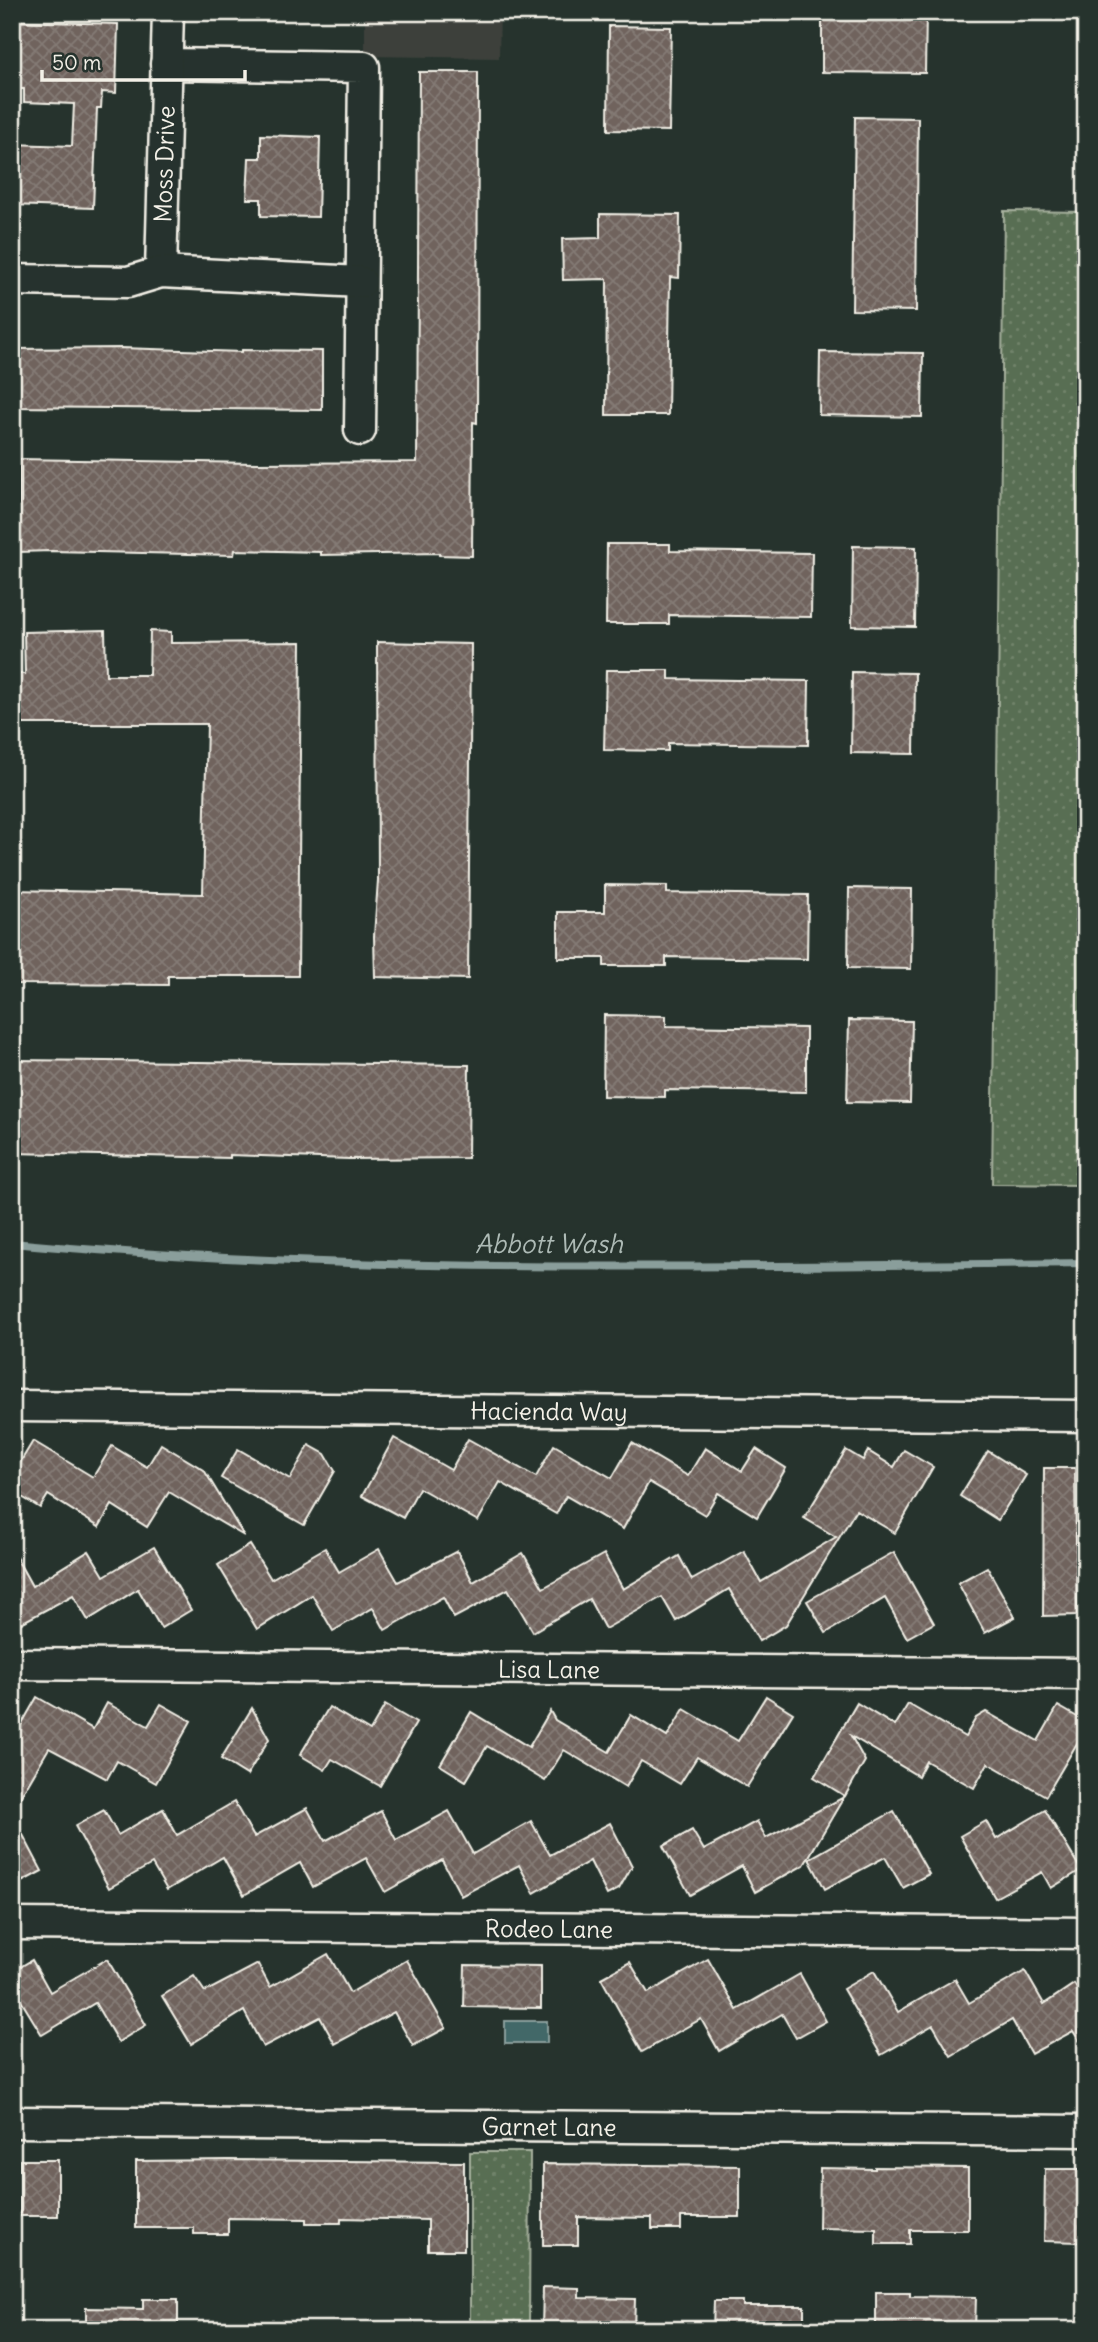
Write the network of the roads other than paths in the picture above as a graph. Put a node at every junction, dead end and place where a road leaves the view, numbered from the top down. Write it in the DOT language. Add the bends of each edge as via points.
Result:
graph roads {
  1 [pos="169,12"];
  2 [pos="166,64"];
  3 [pos="162,272"];
  4 [pos="12,279"];
  5 [pos="361,282"];
  6 [pos="360,430"];
  7 [pos="12,1406"];
  8 [pos="1085,1416"];
  9 [pos="12,1664"];
  10 [pos="1086,1674"];
  11 [pos="12,1924"];
  12 [pos="1086,1933"];
  13 [pos="12,2122"];
  14 [pos="1086,2131"];
  1 -- 2 [label="street, Moss Drive"];
  2 -- 3 [label="street, Moss Drive"];
  2 -- 5 [label="street" via="364,67"];
  3 -- 4 [label="street" via="128,282"];
  3 -- 5 [label="street"];
  5 -- 6 [label="street"];
  7 -- 8 [label="street, Hacienda Way"];
  9 -- 10 [label="street, Lisa Lane"];
  11 -- 12 [label="street, Rodeo Lane"];
  13 -- 14 [label="street, Garnet Lane"];
}
